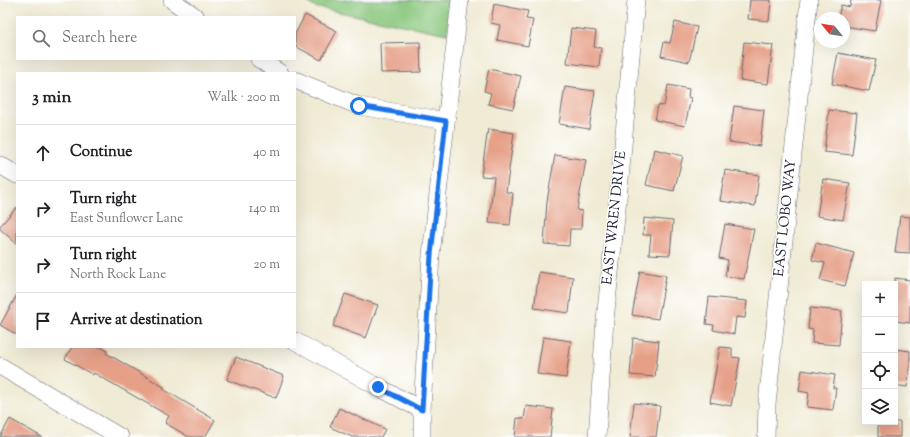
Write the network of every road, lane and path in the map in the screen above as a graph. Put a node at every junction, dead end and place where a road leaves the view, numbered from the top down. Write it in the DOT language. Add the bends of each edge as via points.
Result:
graph roads {
  1 [pos="172,0"];
  2 [pos="460,0"];
  3 [pos="636,0"];
  4 [pos="809,0"];
  5 [pos="195,16"];
  6 [pos="260,60"];
  7 [pos="278,72"];
  8 [pos="296,80"];
  9 [pos="446,121"];
  10 [pos="0,165"];
  11 [pos="16,174"];
  12 [pos="296,342"];
  13 [pos="0,366"];
  14 [pos="422,410"];
  15 [pos="120,437"];
  16 [pos="422,437"];
  17 [pos="597,437"];
  18 [pos="766,437"];
  1 -- 5 [label="street"];
  2 -- 9 [label="street"];
  3 -- 17 [label="street, EAST WREN DRIVE" via="604,320"];
  4 -- 18 [label="street, EAST LOBO WAY" via="767,404"];
  6 -- 7 [label="street"];
  8 -- 9 [label="street" via="359,106"];
  9 -- 14 [label="street" via="431,255"];
  10 -- 11 [label="street"];
  12 -- 14 [label="street"];
  13 -- 15 [label="street"];
  14 -- 16 [label="street"];
}
